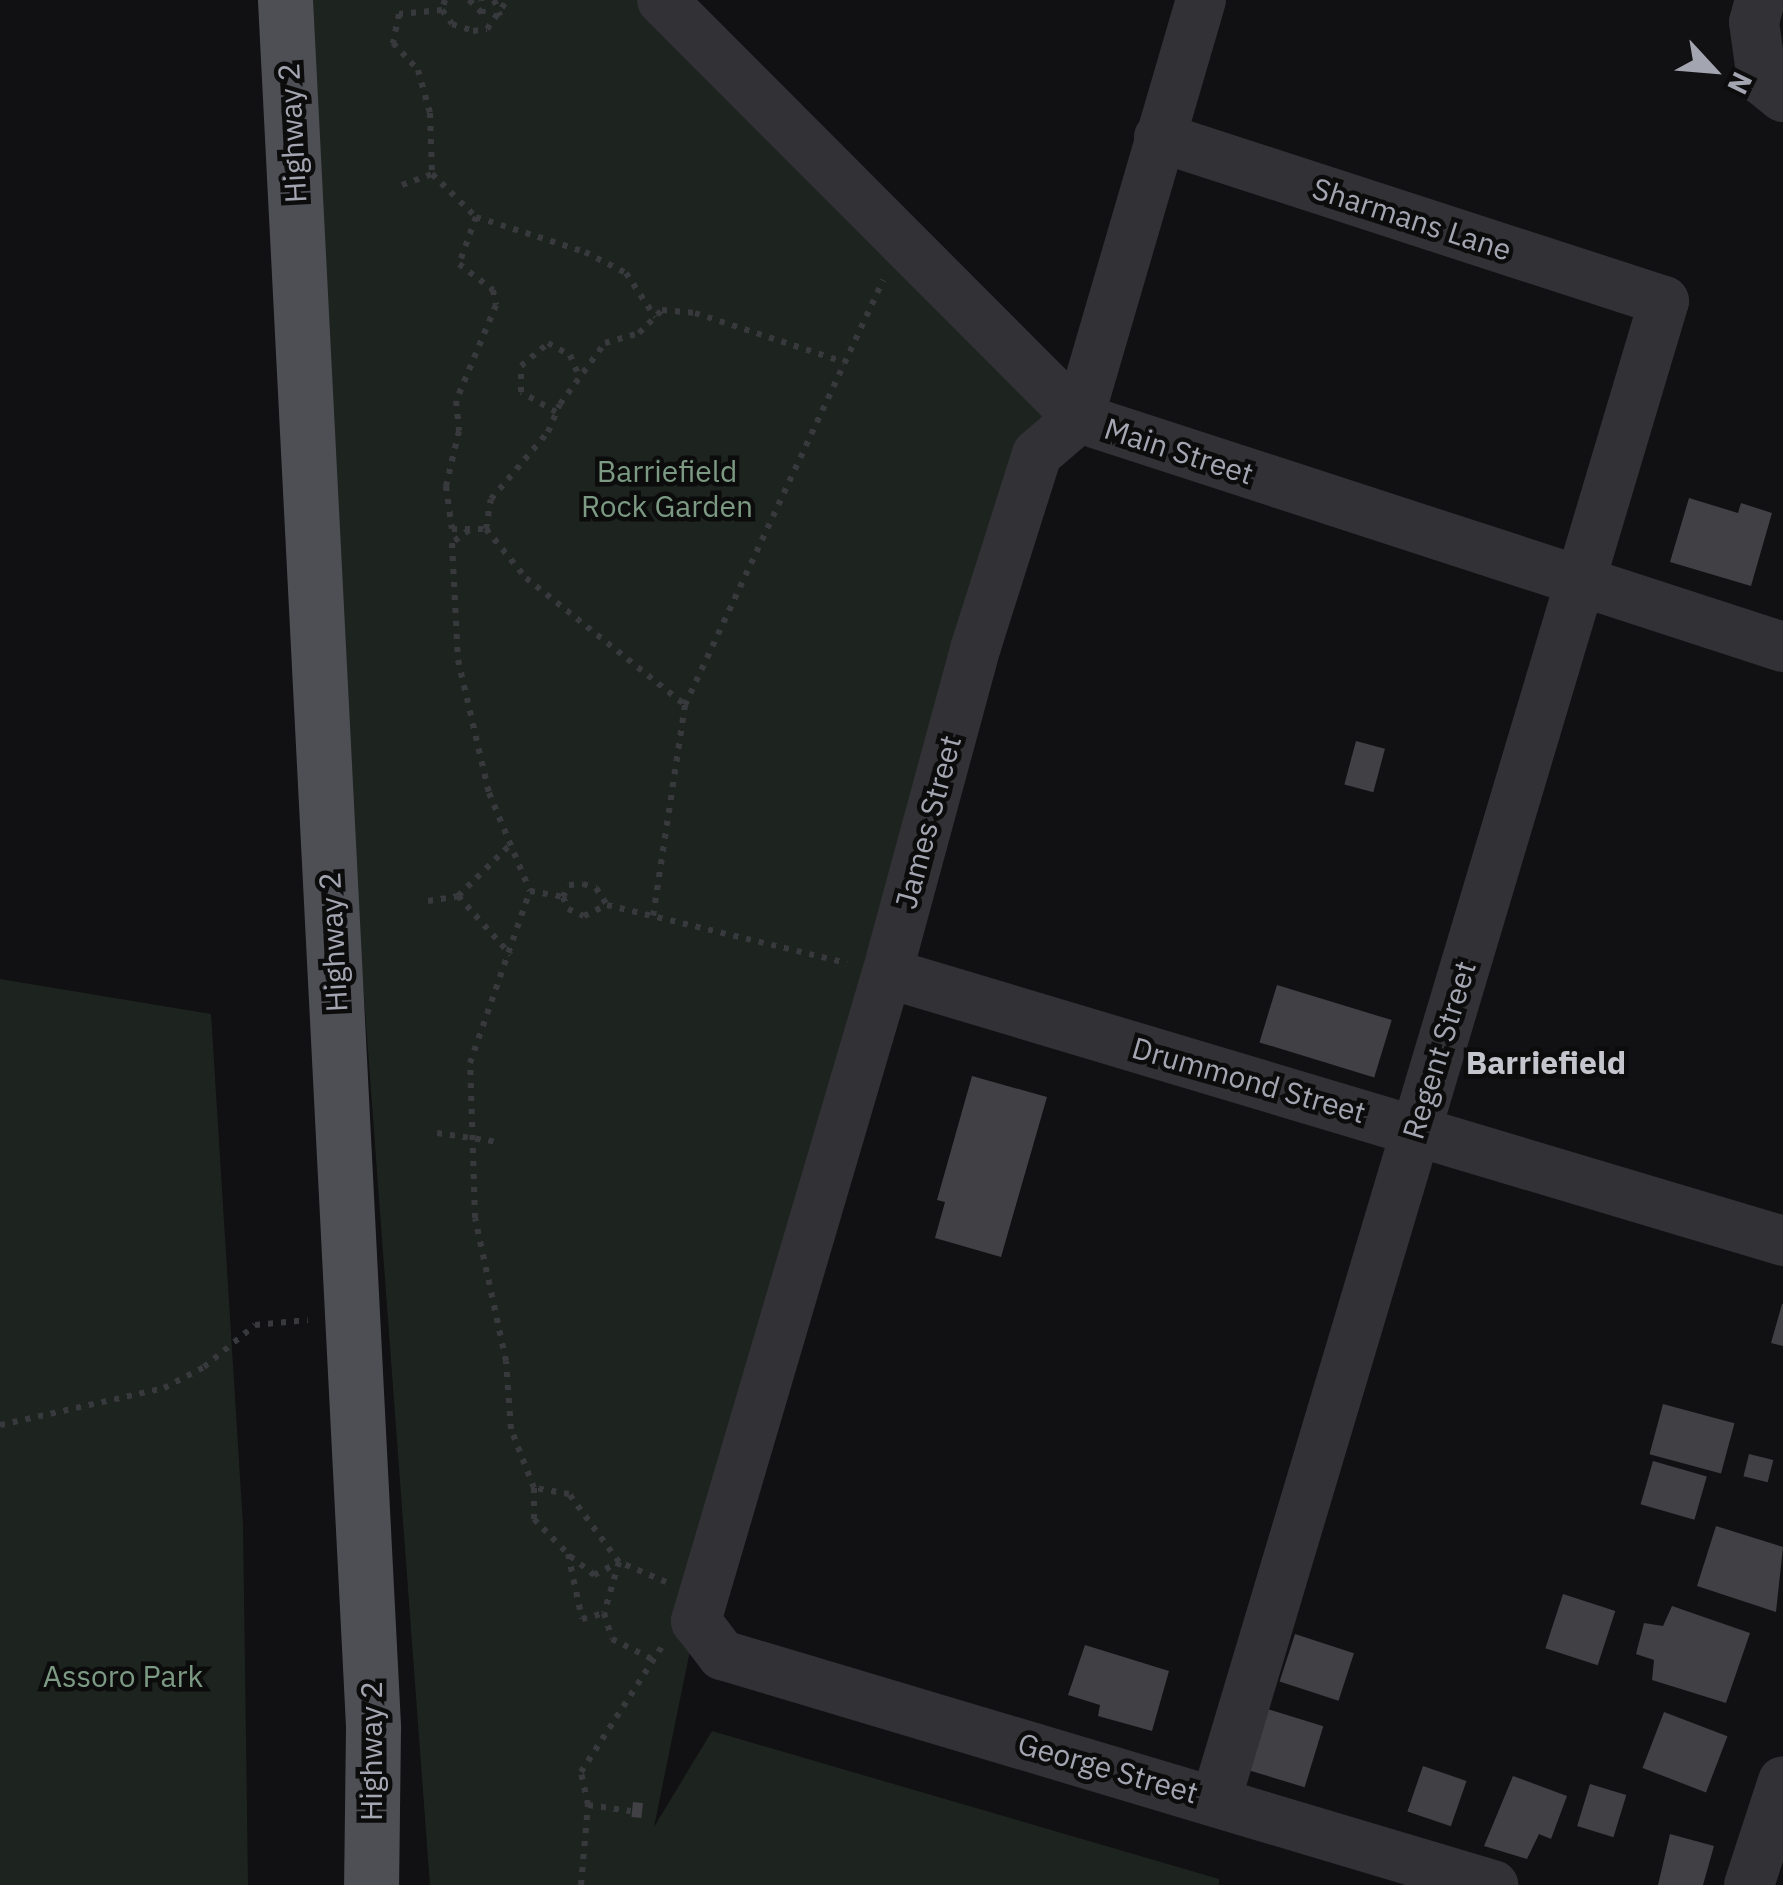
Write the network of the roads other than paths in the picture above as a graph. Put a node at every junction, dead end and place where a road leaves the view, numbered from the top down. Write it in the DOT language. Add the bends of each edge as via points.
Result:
graph roads {
  1 [pos="285,0"];
  2 [pos="662,0"];
  3 [pos="1201,0"];
  4 [pos="1760,0"];
  5 [pos="1783,97"];
  6 [pos="1159,137"];
  7 [pos="1664,301"];
  8 [pos="1079,418"];
  9 [pos="1582,582"];
  10 [pos="1783,647"];
  11 [pos="887,973"];
  12 [pos="1415,1129"];
  13 [pos="1783,1240"];
  14 [pos="722,1655"];
  15 [pos="1783,1781"];
  16 [pos="1216,1800"];
  17 [pos="371,1885"];
  18 [pos="1493,1885"];
  19 [pos="1749,1885"];
  1 -- 17 [label="main road, Highway 2" via="373,1728"];
  2 -- 8 [label="street, Main Street"];
  3 -- 6 [label="street"];
  4 -- 5 [label="street" via="1754,22 1762,80"];
  6 -- 7 [label="street, Sharmans Lane"];
  6 -- 8 [label="street"];
  7 -- 9 [label="street, Regent Street"];
  8 -- 9 [label="street, Main Street"];
  8 -- 11 [label="street, James Street" via="1037,454 976,646"];
  9 -- 10 [label="street, Main Street"];
  9 -- 12 [label="street, Regent Street"];
  11 -- 12 [label="street, Drummond Street"];
  11 -- 14 [label="street, James Street" via="699,1596 696,1621"];
  12 -- 13 [label="street, Drummond Street"];
  12 -- 16 [label="street, Regent Street"];
  14 -- 16 [label="street, George Street"];
  15 -- 19 [label="street"];
  16 -- 18 [label="street, George Street"];
}
